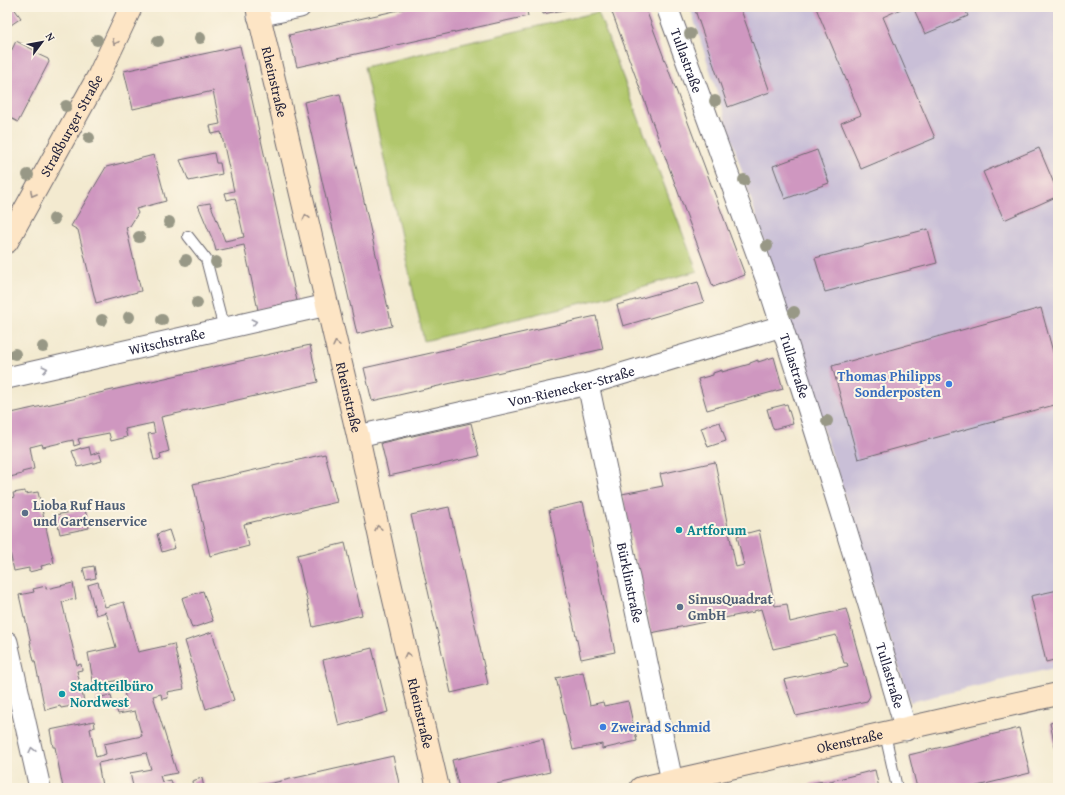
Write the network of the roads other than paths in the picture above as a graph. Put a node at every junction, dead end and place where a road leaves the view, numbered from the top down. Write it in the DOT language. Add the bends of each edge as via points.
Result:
graph roads {
  1 [pos="131,7"];
  2 [pos="300,7"];
  3 [pos="667,7"];
  4 [pos="258,12"];
  5 [pos="188,236"];
  6 [pos="7,242"];
  7 [pos="327,306"];
  8 [pos="782,326"];
  9 [pos="224,329"];
  10 [pos="7,378"];
  11 [pos="588,384"];
  12 [pos="358,436"];
  13 [pos="7,642"];
  14 [pos="1058,694"];
  15 [pos="895,732"];
  16 [pos="672,781"];
  17 [pos="40,788"];
  18 [pos="438,788"];
  19 [pos="641,788"];
  20 [pos="897,788"];
  1 -- 6 [label="main road, Straßburger Straße, one-way" via="99,75"];
  2 -- 4 [label="street"];
  3 -- 8 [label="street, Tullastraße"];
  7 -- 4 [label="main road, Rheinstraße, one-way"];
  5 -- 9 [label="lane" via="206,259"];
  9 -- 7 [label="street, Witschstraße, one-way"];
  12 -- 7 [label="main road, Rheinstraße, one-way"];
  8 -- 11 [label="street, Von-Rienecker-Straße"];
  8 -- 15 [label="street, Tullastraße" via="852,551"];
  10 -- 9 [label="street, Witschstraße, one-way"];
  11 -- 12 [label="street, Von-Rienecker-Straße"];
  11 -- 16 [label="street, Bürklinstraße"];
  18 -- 12 [label="main road, Rheinstraße, one-way"];
  17 -- 13 [label="street, one-way"];
  14 -- 15 [label="main road, Okenstraße"];
  15 -- 16 [label="main road, Okenstraße"];
  15 -- 20 [label="lane"];
  16 -- 19 [label="main road, Okenstraße"];
}
